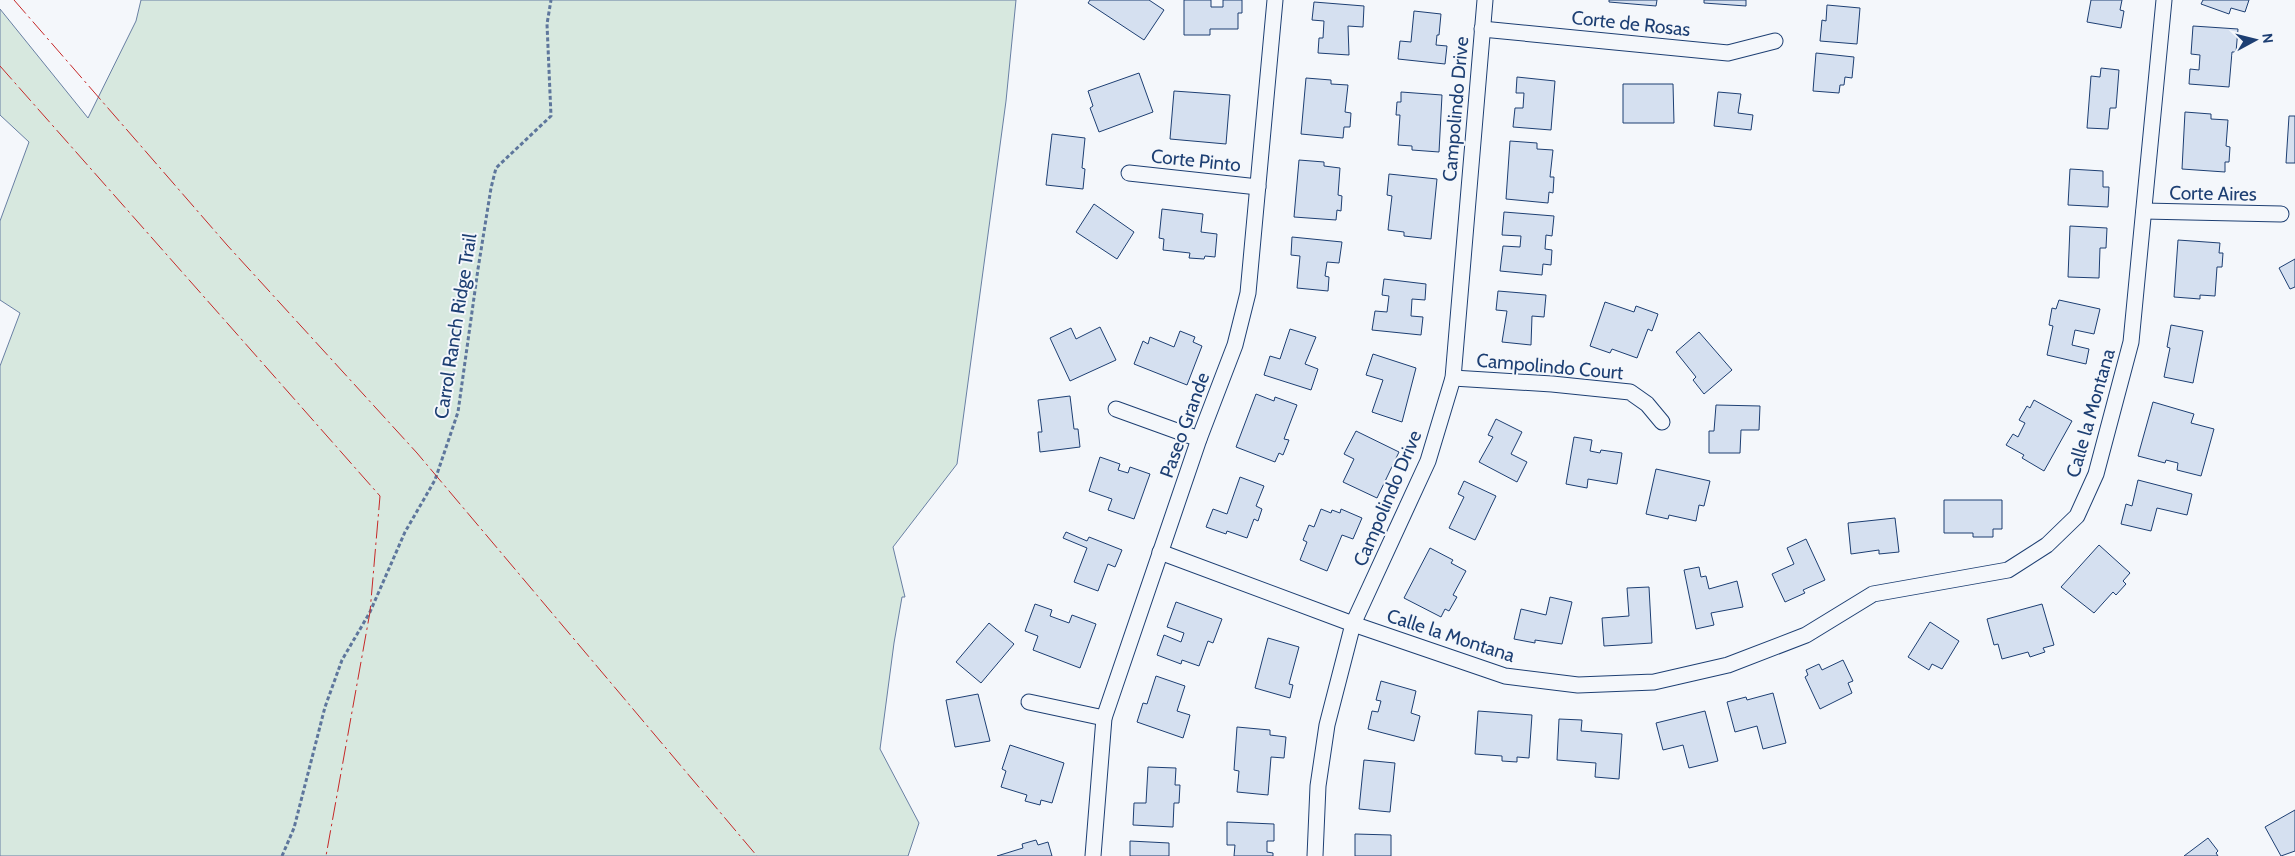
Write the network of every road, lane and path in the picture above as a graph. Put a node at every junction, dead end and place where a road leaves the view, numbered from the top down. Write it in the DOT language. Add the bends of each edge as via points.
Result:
graph roads {
  1 [pos="551,0"];
  2 [pos="1275,0"];
  3 [pos="1484,0"];
  4 [pos="2164,0"];
  5 [pos="1482,29"];
  6 [pos="1775,41"];
  7 [pos="1129,173"];
  8 [pos="1258,188"];
  9 [pos="2144,211"];
  10 [pos="2281,214"];
  11 [pos="1453,378"];
  12 [pos="1116,408"];
  13 [pos="1662,422"];
  14 [pos="1199,438"];
  15 [pos="1160,552"];
  16 [pos="1353,624"];
  17 [pos="1029,702"];
  18 [pos="1104,718"];
  19 [pos="282,856"];
  20 [pos="1093,856"];
  21 [pos="1315,856"];
  1 -- 19 [label="path, Carrol Ranch Ridge Trail" via="547,24 551,116 496,168 458,412 435,480 405,532 370,612 342,660 325,707 294,828"];
  2 -- 8 [label="street, Paseo Grande"];
  3 -- 5 [label="street, Campolindo Drive"];
  4 -- 9 [label="street, Calle la Montana"];
  5 -- 6 [label="street, Corte de Rosas" via="1728,53"];
  5 -- 11 [label="street, Campolindo Drive"];
  7 -- 8 [label="street, Corte Pinto"];
  8 -- 14 [label="street, Paseo Grande" via="1248,293 1235,345"];
  9 -- 10 [label="street, Corte Aires"];
  9 -- 16 [label="street, Calle la Montana" via="2131,342 2096,474 2077,516 2047,545 2008,570 1873,594 1806,635 1728,665 1654,682 1578,685 1505,676"];
  11 -- 13 [label="street, Campolindo Court" via="1630,392 1647,404"];
  11 -- 16 [label="street, Campolindo Drive" via="1428,461"];
  12 -- 14 [label="street"];
  14 -- 15 [label="street, Paseo Grande"];
  15 -- 16 [label="street, Calle la Montana"];
  15 -- 18 [label="street, Paseo Grande"];
  16 -- 21 [label="street, Campolindo Drive" via="1327,725 1318,786"];
  17 -- 18 [label="street"];
  18 -- 20 [label="street, Paseo Grande"];
}
